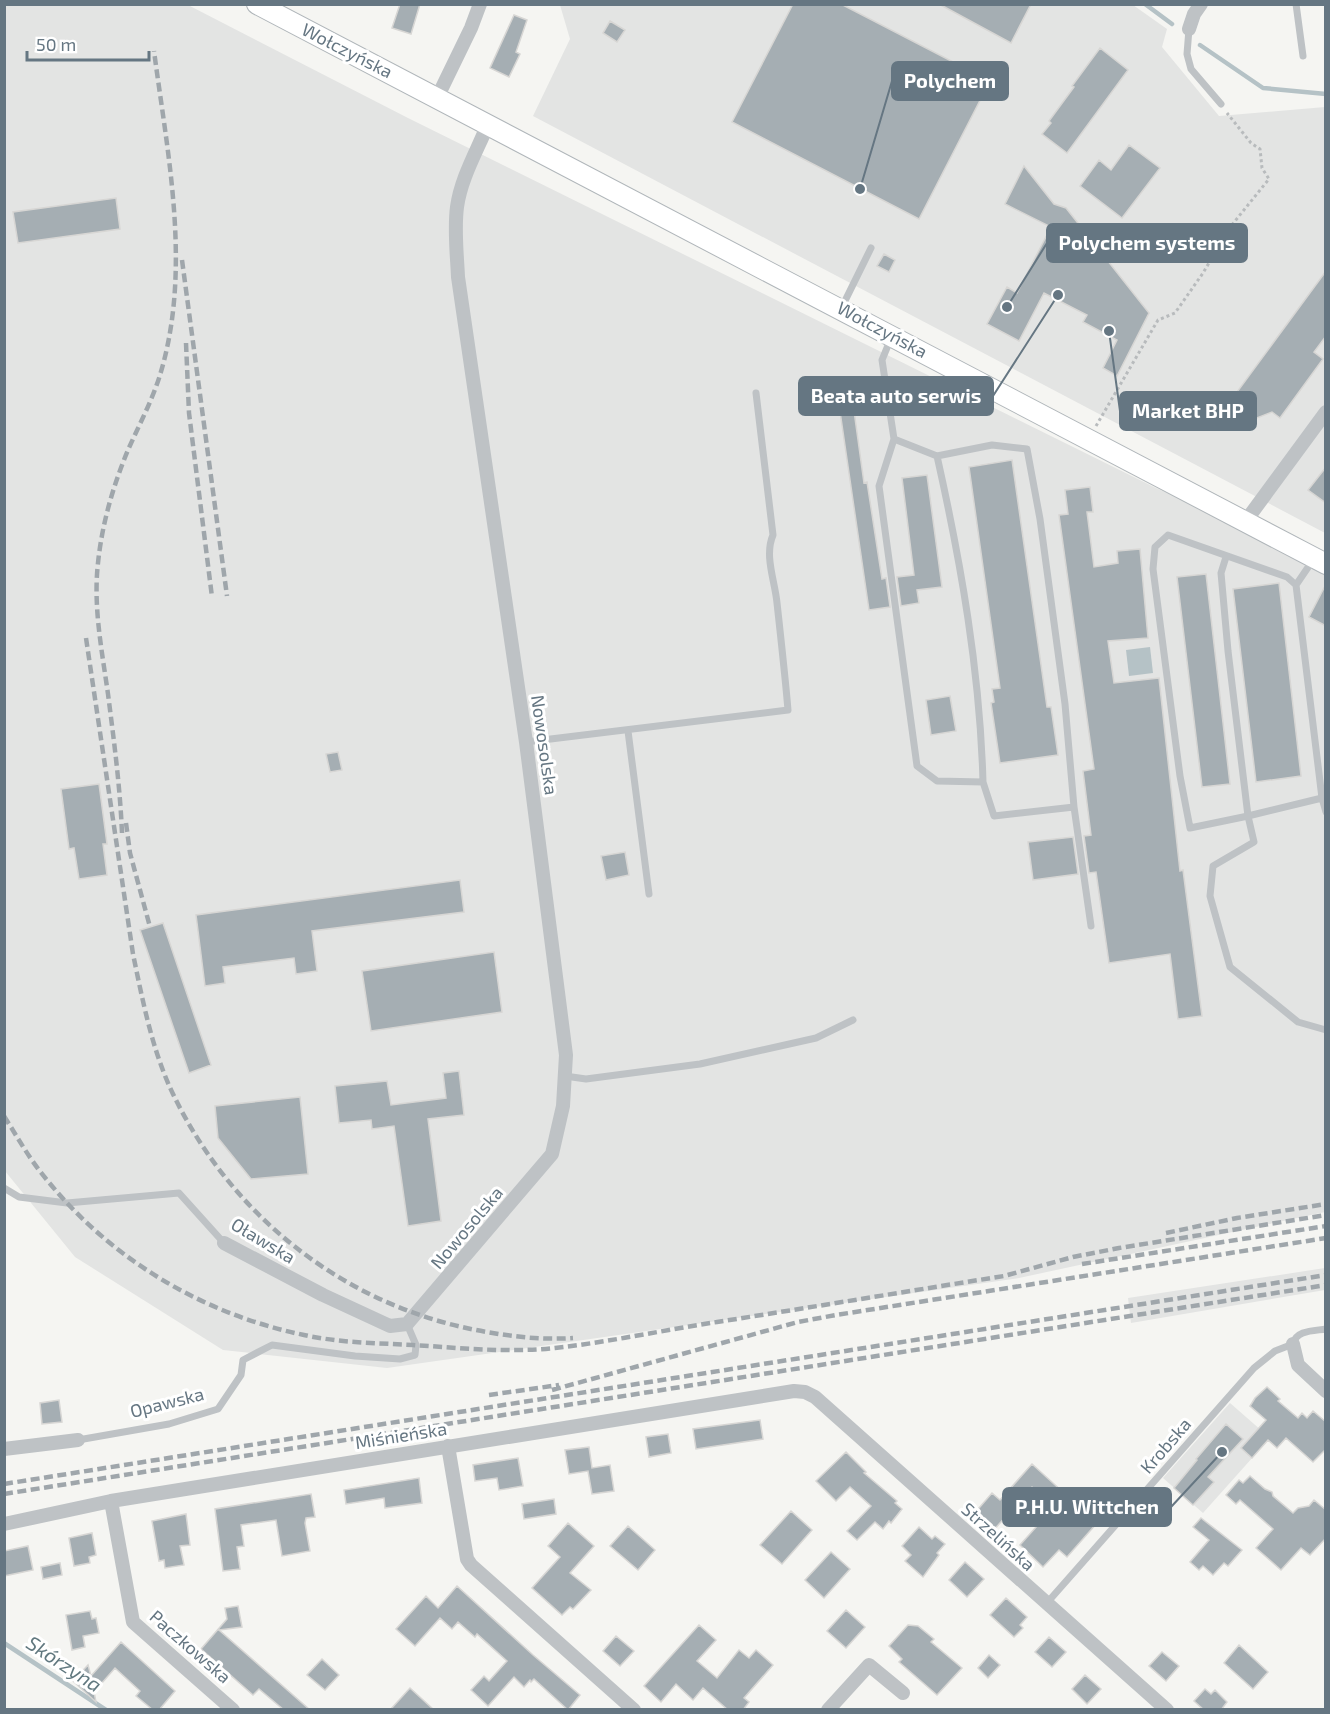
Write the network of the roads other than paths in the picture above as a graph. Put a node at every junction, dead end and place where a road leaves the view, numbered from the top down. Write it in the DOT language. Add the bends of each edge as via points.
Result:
graph roads {
  1 [pos="257,4"];
  2 [pos="480,4"];
  3 [pos="1202,4"];
  4 [pos="1296,4"];
  5 [pos="1189,29"];
  6 [pos="1303,56"];
  7 [pos="437,98"];
  8 [pos="1221,104"];
  9 [pos="488,124"];
  10 [pos="871,248"];
  11 [pos="841,309"];
  12 [pos="892,336"];
  13 [pos="756,393"];
  14 [pos="1326,412"];
  15 [pos="894,439"];
  16 [pos="938,456"];
  17 [pos="1245,522"];
  18 [pos="1226,557"];
  19 [pos="1320,561"];
  20 [pos="1296,585"];
  21 [pos="628,731"];
  22 [pos="526,742"];
  23 [pos="983,782"];
  24 [pos="1322,798"];
  25 [pos="1074,807"];
  26 [pos="1326,812"];
  27 [pos="1248,816"];
  28 [pos="649,894"];
  29 [pos="1091,926"];
  30 [pos="853,1020"];
  31 [pos="1326,1030"];
  32 [pos="565,1076"];
  33 [pos="4,1188"];
  34 [pos="224,1243"];
  35 [pos="407,1324"];
  36 [pos="1326,1329"];
  37 [pos="1293,1344"];
  38 [pos="1326,1391"];
  39 [pos="805,1392"];
  40 [pos="78,1440"];
  41 [pos="448,1446"];
  42 [pos="4,1449"];
  43 [pos="111,1501"];
  44 [pos="4,1524"];
  45 [pos="1046,1604"];
  46 [pos="903,1693"];
  47 [pos="233,1710"];
  48 [pos="634,1710"];
  49 [pos="828,1710"];
  50 [pos="1167,1710"];
  1 -- 7 [label="street, Wołczyńska"];
  2 -- 7 [label="street"];
  3 -- 5 [label="street"];
  4 -- 6 [label="lane"];
  5 -- 8 [label="lane" via="1187,54 1191,69"];
  7 -- 9 [label="street, Wołczyńska"];
  9 -- 11 [label="street, Wołczyńska"];
  9 -- 22 [label="street, Nowosolska" via="457,207 458,277"];
  10 -- 11 [label="lane"];
  11 -- 12 [label="street, Wołczyńska"];
  12 -- 15 [label="lane" via="882,360"];
  12 -- 17 [label="street, Wołczyńska"];
  13 -- 21 [label="lane" via="788,710"];
  14 -- 17 [label="street"];
  15 -- 16 [label="lane"];
  15 -- 23 [label="lane" via="879,486 917,766 937,781"];
  16 -- 23 [label="lane" via="958,550 981,723"];
  16 -- 25 [label="lane" via="992,446 1027,449 1062,681"];
  17 -- 19 [label="street, Wołczyńska"];
  18 -- 20 [label="lane" via="1287,577"];
  18 -- 27 [label="lane" via="1221,573"];
  18 -- 27 [label="lane" via="1168,535 1155,547 1153,569 1190,828"];
  19 -- 20 [label="lane"];
  20 -- 24 [label="lane"];
  21 -- 22 [label="lane"];
  21 -- 28 [label="lane"];
  22 -- 32 [label="street, Nowosolska" via="566,1055"];
  23 -- 25 [label="lane" via="994,816"];
  24 -- 26 [label="lane"];
  24 -- 27 [label="lane"];
  25 -- 29 [label="lane"];
  27 -- 31 [label="lane" via="1254,842 1213,866 1210,896 1230,968 1298,1022"];
  30 -- 32 [label="lane" via="816,1038 700,1064 586,1079"];
  32 -- 35 [label="street, Nowosolska" via="552,1154"];
  33 -- 34 [label="lane, Oławska" via="19,1197 67,1203 179,1193"];
  34 -- 35 [label="street, Oławska" via="390,1326"];
  35 -- 40 [label="lane, Opawska" via="416,1345 415,1355 400,1359 355,1356 272,1345 243,1360 235,1387 218,1408 169,1424"];
  36 -- 37 [label="lane, Krobska" via="1299,1334"];
  37 -- 38 [label="street" via="1298,1365"];
  37 -- 45 [label="lane, Krobska" via="1275,1351 1254,1368"];
  39 -- 41 [label="street, Miśnieńska"];
  39 -- 45 [label="street, Strzelińska"];
  40 -- 42 [label="street, Opawska"];
  41 -- 43 [label="street, Miśnieńska"];
  41 -- 48 [label="street" via="471,1565"];
  43 -- 44 [label="street, Miśnieńska"];
  43 -- 47 [label="street, Paczkowska" via="133,1622"];
  45 -- 50 [label="street, Strzelińska"];
  46 -- 49 [label="street" via="869,1665"];
}
